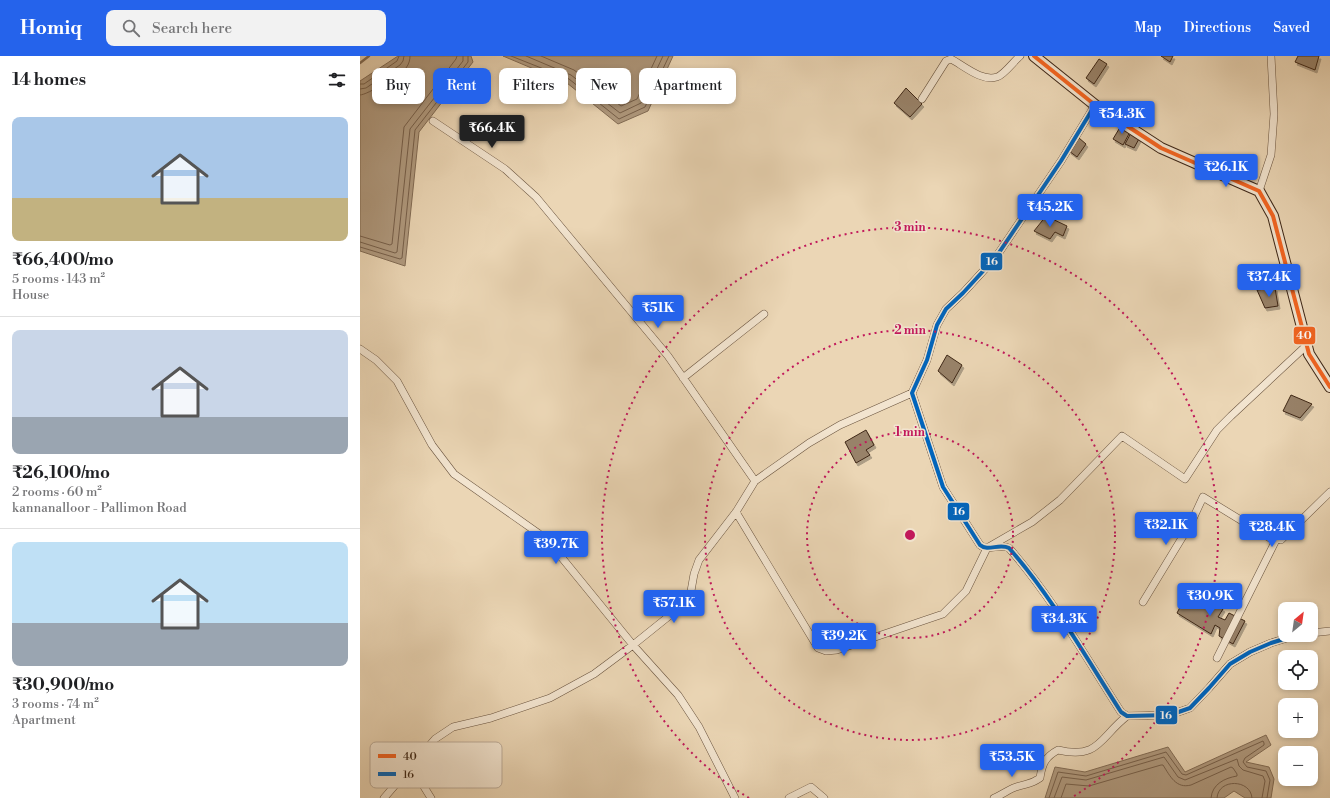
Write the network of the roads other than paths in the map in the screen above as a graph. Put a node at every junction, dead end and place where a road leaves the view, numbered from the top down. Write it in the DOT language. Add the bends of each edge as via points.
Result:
graph roads {
  1 [pos="1020,56"];
  2 [pos="1034,56"];
  3 [pos="1271,56"];
  4 [pos="922,99"];
  5 [pos="1095,105"];
  6 [pos="433,121"];
  7 [pos="1258,191"];
  8 [pos="764,314"];
  9 [pos="1306,345"];
  10 [pos="360,349"];
  11 [pos="683,378"];
  12 [pos="1330,387"];
  13 [pos="912,393"];
  14 [pos="755,480"];
  15 [pos="1330,492"];
  16 [pos="736,512"];
  17 [pos="1276,540"];
  18 [pos="987,548"];
  19 [pos="1143,602"];
  20 [pos="1330,631"];
  21 [pos="1318,632"];
  22 [pos="1278,640"];
  23 [pos="633,645"];
  24 [pos="1217,658"];
  25 [pos="1127,716"];
  26 [pos="432,742"];
  27 [pos="392,788"];
  28 [pos="425,788"];
  29 [pos="384,798"];
  30 [pos="431,798"];
  31 [pos="735,798"];
  32 [pos="789,798"];
  33 [pos="824,798"];
  34 [pos="994,798"];
  1 -- 4 [label="street" via="1000,75 988,78 949,59"];
  2 -- 5 [label="street"];
  3 -- 7 [label="street" via="1274,114 1271,155"];
  5 -- 7 [label="street" via="1161,148"];
  5 -- 13 [label="street" via="1061,161 996,257 946,309 936,325 927,360"];
  6 -- 11 [label="street" via="505,169 536,197 668,356"];
  7 -- 9 [label="street" via="1273,216"];
  8 -- 11 [label="street"];
  9 -- 12 [label="street"];
  9 -- 18 [label="street" via="1217,430 1185,479 1122,436 1060,500 1032,522"];
  10 -- 23 [label="street" via="376,360 397,381 432,445 454,474 549,542"];
  11 -- 14 [label="street"];
  13 -- 14 [label="street" via="840,425 809,442"];
  13 -- 18 [label="street" via="943,487 980,545"];
  14 -- 16 [label="street"];
  15 -- 17 [label="street" via="1285,537"];
  16 -- 18 [label="street" via="818,648 826,651 837,650 943,614 966,591"];
  16 -- 23 [label="street" via="700,560 691,591 684,604"];
  17 -- 19 [label="street" via="1203,497 1191,523"];
  17 -- 24 [label="street"];
  18 -- 25 [label="street" via="1005,546 1026,567 1121,712"];
  20 -- 21 [label="street"];
  22 -- 25 [label="street" via="1230,664 1190,708 1170,715"];
  23 -- 26 [label="street" via="594,674 550,698 491,718 453,727"];
  23 -- 31 [label="street" via="678,695 699,727"];
  25 -- 34 [label="street" via="1095,748 1072,753 1058,750 1049,755 1042,767 1040,778"];
  27 -- 29 [label="street"];
  28 -- 30 [label="street"];
  32 -- 33 [label="street" via="811,787"];
}
